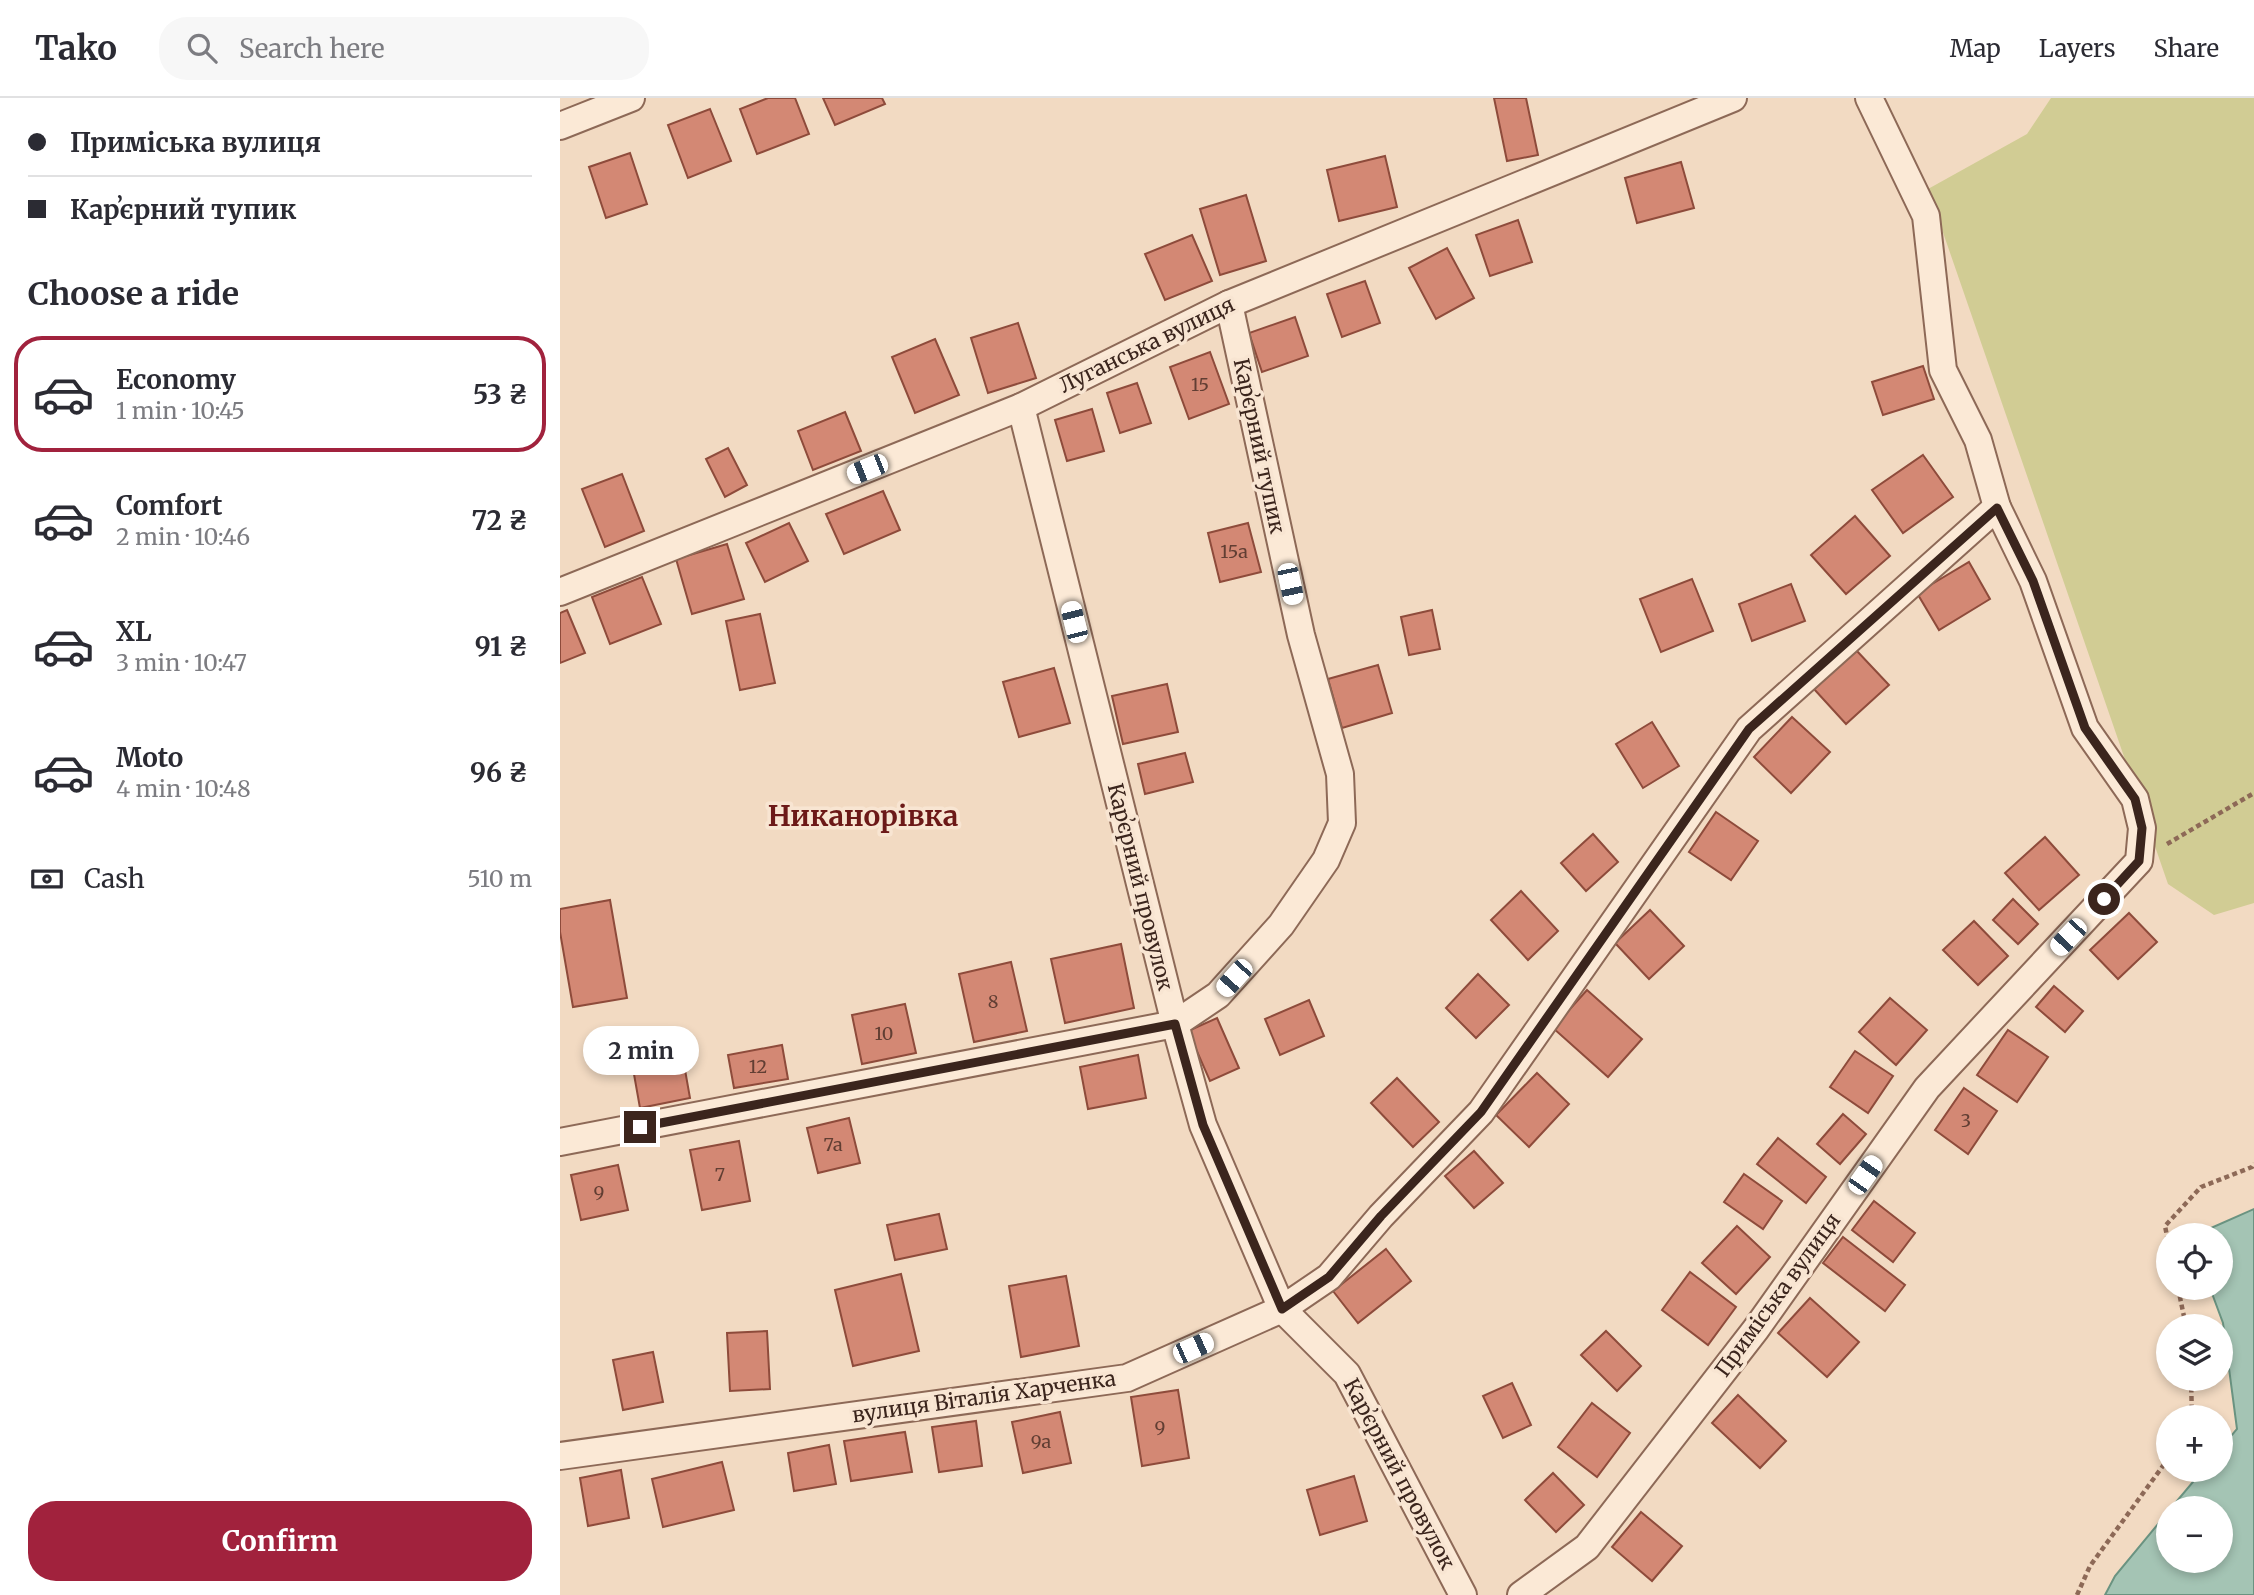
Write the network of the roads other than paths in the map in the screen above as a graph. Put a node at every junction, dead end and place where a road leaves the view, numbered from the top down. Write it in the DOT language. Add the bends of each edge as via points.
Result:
graph roads {
  1 [pos="631,98"];
  2 [pos="1733,98"];
  3 [pos="1869,98"];
  4 [pos="560,126"];
  5 [pos="1229,304"];
  6 [pos="1021,407"];
  7 [pos="1997,508"];
  8 [pos="560,592"];
  9 [pos="1175,1024"];
  10 [pos="560,1142"];
  11 [pos="1282,1309"];
  12 [pos="560,1456"];
  13 [pos="1463,1595"];
  14 [pos="1521,1595"];
  1 -- 4 [label="street"];
  2 -- 5 [label="street, Луганська вулиця"];
  3 -- 7 [label="street" via="1926,216 1942,370 1978,440"];
  5 -- 6 [label="street, Луганська вулиця"];
  5 -- 9 [label="street, Карʼєрний тупик" via="1301,635 1340,774 1342,823 1326,860 1281,925 1218,995"];
  6 -- 8 [label="street, Луганська вулиця"];
  6 -- 9 [label="street, Карʼєрний провулок"];
  7 -- 11 [label="street, вулиця Віталія Харченка" via="1749,729 1481,1112 1329,1277"];
  7 -- 14 [label="street, Приміська вулиця" via="2033,581 2085,728 2135,799 2142,828 2139,861 1927,1088 1756,1329 1587,1547"];
  9 -- 10 [label="street, Карʼєрний тупик"];
  9 -- 11 [label="street, Карʼєрний провулок" via="1203,1125"];
  11 -- 12 [label="street, вулиця Віталія Харченка" via="1127,1378"];
  11 -- 13 [label="street, Карʼєрний провулок" via="1347,1374"];
}
